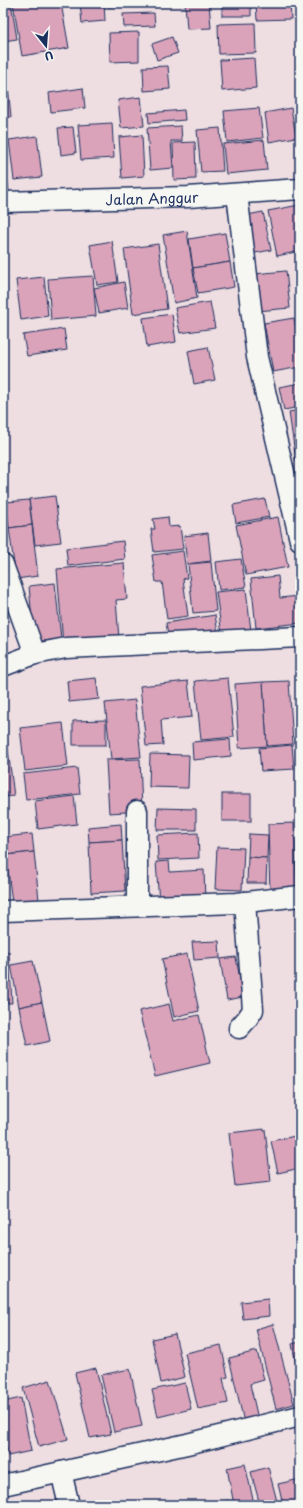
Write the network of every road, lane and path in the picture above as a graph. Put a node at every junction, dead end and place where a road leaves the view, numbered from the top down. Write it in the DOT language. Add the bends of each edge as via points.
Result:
graph roads {
  1 [pos="300,189"];
  2 [pos="237,194"];
  3 [pos="3,202"];
  4 [pos="294,481"];
  5 [pos="300,540"];
  6 [pos="3,565"];
  7 [pos="300,637"];
  8 [pos="35,654"];
  9 [pos="3,666"];
  10 [pos="136,811"];
  11 [pos="300,896"];
  12 [pos="245,902"];
  13 [pos="137,906"];
  14 [pos="3,911"];
  15 [pos="239,1028"];
  16 [pos="300,1416"];
  17 [pos="61,1472"];
  18 [pos="3,1485"];
  19 [pos="69,1505"];
  1 -- 2 [label="street, Jalan Anggur"];
  2 -- 3 [label="street, Jalan Anggur"];
  2 -- 4 [label="street" via="258,357"];
  4 -- 5 [label="street"];
  6 -- 8 [label="street"];
  7 -- 8 [label="street" via="66,648"];
  8 -- 9 [label="street"];
  10 -- 13 [label="street"];
  11 -- 12 [label="street"];
  12 -- 13 [label="street"];
  12 -- 15 [label="street" via="253,1010"];
  13 -- 14 [label="street"];
  16 -- 17 [label="street"];
  17 -- 18 [label="street"];
  17 -- 19 [label="street"];
}
